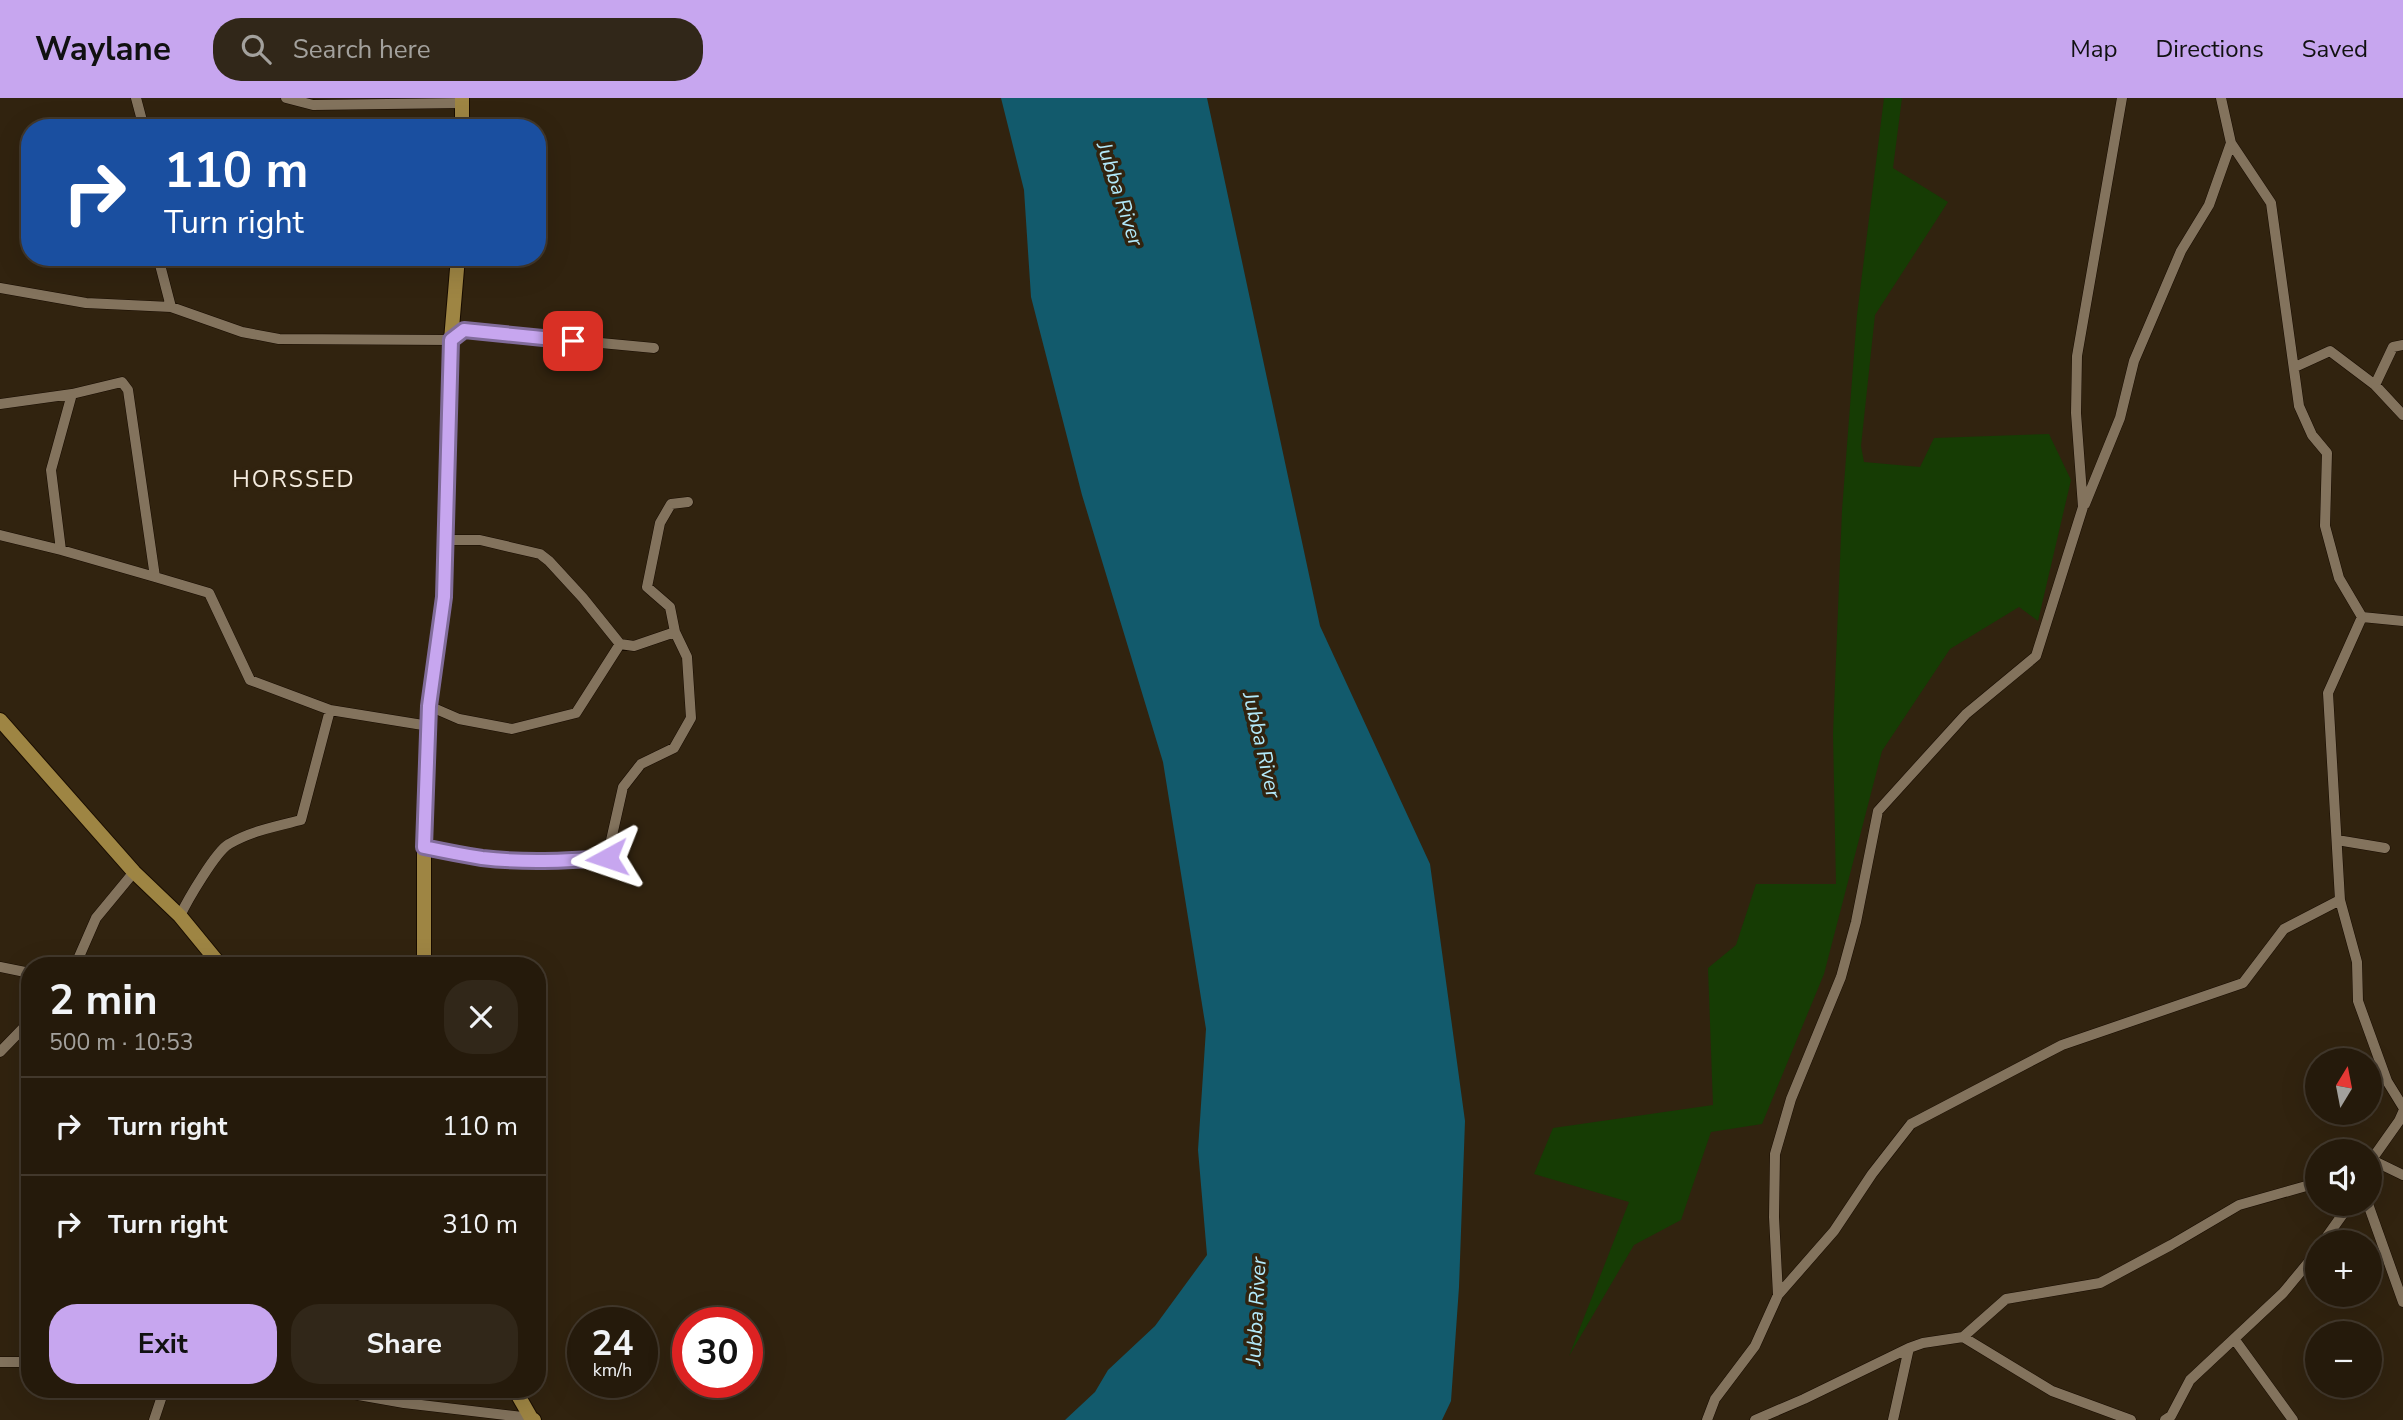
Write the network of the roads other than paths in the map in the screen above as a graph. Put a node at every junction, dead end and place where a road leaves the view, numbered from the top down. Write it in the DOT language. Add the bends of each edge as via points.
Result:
graph roads {
  1 [pos="136,98"];
  2 [pos="286,98"];
  3 [pos="2122,98"];
  4 [pos="2221,98"];
  5 [pos="462,101"];
  6 [pos="142,119"];
  7 [pos="462,119"];
  8 [pos="2231,143"];
  9 [pos="161,266"];
  10 [pos="457,266"];
  11 [pos="0,288"];
  12 [pos="171,307"];
  13 [pos="451,340"];
  14 [pos="2403,345"];
  15 [pos="654,348"];
  16 [pos="2295,368"];
  17 [pos="2375,385"];
  18 [pos="72,394"];
  19 [pos="0,404"];
  20 [pos="2403,415"];
  21 [pos="688,502"];
  22 [pos="2083,507"];
  23 [pos="0,535"];
  24 [pos="446,540"];
  25 [pos="61,550"];
  26 [pos="155,577"];
  27 [pos="2362,617"];
  28 [pos="2403,621"];
  29 [pos="675,632"];
  30 [pos="620,644"];
  31 [pos="429,706"];
  32 [pos="330,710"];
  33 [pos="0,720"];
  34 [pos="429,726"];
  35 [pos="2337,841"];
  36 [pos="424,847"];
  37 [pos="2385,848"];
  38 [pos="134,872"];
  39 [pos="2340,900"];
  40 [pos="180,916"];
  41 [pos="79,957"];
  42 [pos="214,957"];
  43 [pos="424,957"];
  44 [pos="0,967"];
  45 [pos="21,971"];
  46 [pos="21,1030"];
  47 [pos="0,1052"];
  48 [pos="2402,1116"];
  49 [pos="2382,1145"];
  50 [pos="2382,1166"];
  51 [pos="2403,1175"];
  52 [pos="2305,1186"];
  53 [pos="2372,1216"];
  54 [pos="2305,1266"];
  55 [pos="1778,1295"];
  56 [pos="2403,1302"];
  57 [pos="1963,1337"];
  58 [pos="2235,1340"];
  59 [pos="1909,1348"];
  60 [pos="0,1362"];
  61 [pos="21,1362"];
  62 [pos="161,1398"];
  63 [pos="376,1398"];
  64 [pos="520,1398"];
  65 [pos="533,1419"];
  66 [pos="2169,1419"];
  67 [pos="154,1420"];
  68 [pos="1707,1420"];
  69 [pos="1755,1420"];
  70 [pos="1893,1420"];
  71 [pos="2131,1420"];
  72 [pos="2293,1420"];
  1 -- 6 [label="street"];
  2 -- 5 [label="street" via="313,104"];
  3 -- 22 [label="street" via="2077,356"];
  4 -- 8 [label="street"];
  5 -- 7 [label="main road"];
  8 -- 16 [label="street" via="2272,203"];
  8 -- 22 [label="street" via="2209,205 2181,251 2134,361 2120,418"];
  9 -- 12 [label="street"];
  10 -- 13 [label="main road"];
  11 -- 12 [label="street" via="86,303"];
  12 -- 13 [label="street" via="242,332 279,339"];
  13 -- 15 [label="street" via="464,330"];
  13 -- 24 [label="main road"];
  14 -- 17 [label="street" via="2393,347"];
  16 -- 17 [label="street" via="2330,351"];
  16 -- 27 [label="street" via="2299,406 2312,435 2327,453 2325,526 2339,578"];
  17 -- 20 [label="street"];
  18 -- 19 [label="street"];
  18 -- 25 [label="street" via="51,470"];
  18 -- 26 [label="street" via="122,382 128,390"];
  21 -- 29 [label="street" via="671,503 660,523 647,587 670,607"];
  22 -- 55 [label="street" via="2036,656 1966,714 1878,811 1841,977 1791,1100 1775,1154"];
  23 -- 25 [label="street"];
  24 -- 30 [label="street" via="480,540 540,554"];
  24 -- 31 [label="main road" via="444,597"];
  25 -- 26 [label="street"];
  26 -- 32 [label="street" via="209,593 250,680"];
  27 -- 28 [label="street"];
  27 -- 35 [label="street" via="2328,693"];
  29 -- 30 [label="street" via="634,646"];
  29 -- 36 [label="street" via="687,657 691,718 674,748 641,764 623,787 607,858 483,858"];
  30 -- 31 [label="street" via="576,713 512,729 459,719"];
  31 -- 34 [label="main road"];
  32 -- 34 [label="street"];
  32 -- 40 [label="street" via="301,820 226,845"];
  33 -- 38 [label="main road"];
  34 -- 36 [label="main road"];
  35 -- 37 [label="street"];
  35 -- 39 [label="street"];
  36 -- 43 [label="main road"];
  38 -- 40 [label="main road"];
  38 -- 41 [label="street" via="96,918"];
  39 -- 48 [label="street" via="2357,962 2358,1001"];
  39 -- 55 [label="street" via="2284,929 2243,983 2062,1045 1911,1124 1834,1231"];
  40 -- 42 [label="main road"];
  44 -- 45 [label="street"];
  46 -- 47 [label="street"];
  48 -- 49 [label="street"];
  50 -- 51 [label="street"];
  52 -- 57 [label="street" via="2239,1205 2100,1283 2006,1299"];
  53 -- 56 [label="street"];
  54 -- 58 [label="street"];
  55 -- 68 [label="street" via="1755,1346 1714,1398"];
  57 -- 59 [label="street"];
  57 -- 71 [label="street" via="2052,1391"];
  58 -- 66 [label="street" via="2190,1380"];
  58 -- 72 [label="street"];
  59 -- 69 [label="street"];
  59 -- 70 [label="street"];
  60 -- 61 [label="street"];
  62 -- 67 [label="street"];
  63 -- 65 [label="street"];
  64 -- 65 [label="main road"];
}
